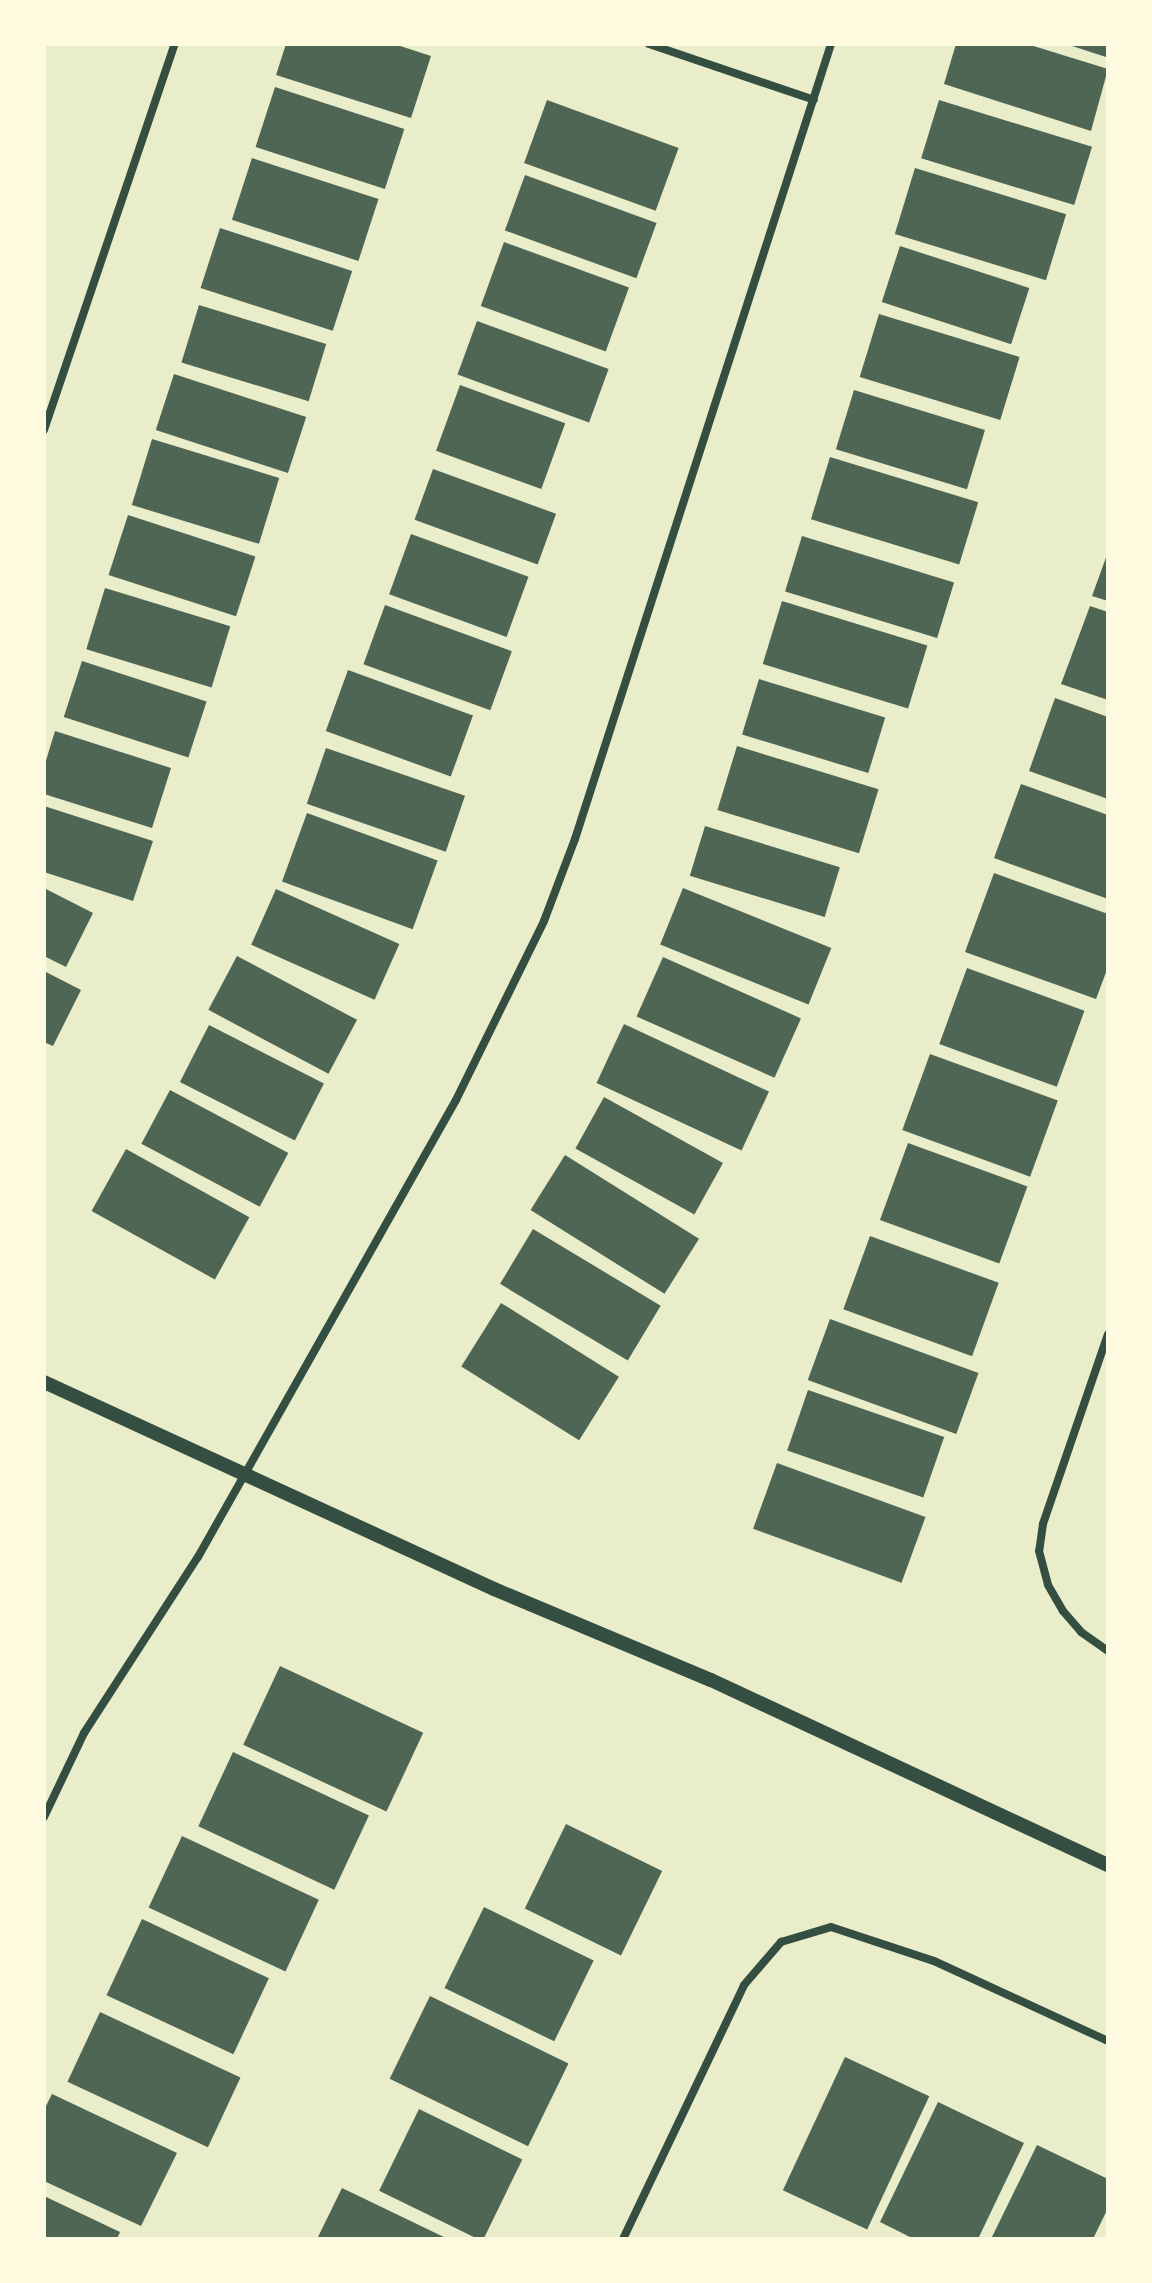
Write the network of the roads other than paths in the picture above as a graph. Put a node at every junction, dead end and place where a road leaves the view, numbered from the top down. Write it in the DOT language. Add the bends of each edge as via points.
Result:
graph roads {
  1 [pos="175,44"];
  2 [pos="649,44"];
  3 [pos="831,44"];
  4 [pos="814,100"];
  5 [pos="44,430"];
  6 [pos="1108,1334"];
  7 [pos="44,1382"];
  8 [pos="245,1475"];
  9 [pos="1108,1651"];
  10 [pos="44,1817"];
  11 [pos="1108,1865"];
  12 [pos="1108,2041"];
  13 [pos="623,2239"];
  1 -- 5 [label="street"];
  2 -- 4 [label="street"];
  3 -- 4 [label="street"];
  4 -- 8 [label="street" via="544,921 456,1100"];
  6 -- 9 [label="street" via="1043,1524 1039,1551 1048,1585 1063,1611"];
  7 -- 8 [label="street"];
  8 -- 10 [label="street" via="84,1733"];
  8 -- 11 [label="street" via="494,1589 711,1680"];
  12 -- 13 [label="street" via="934,1961 831,1927 781,1942 744,1985"];
}
